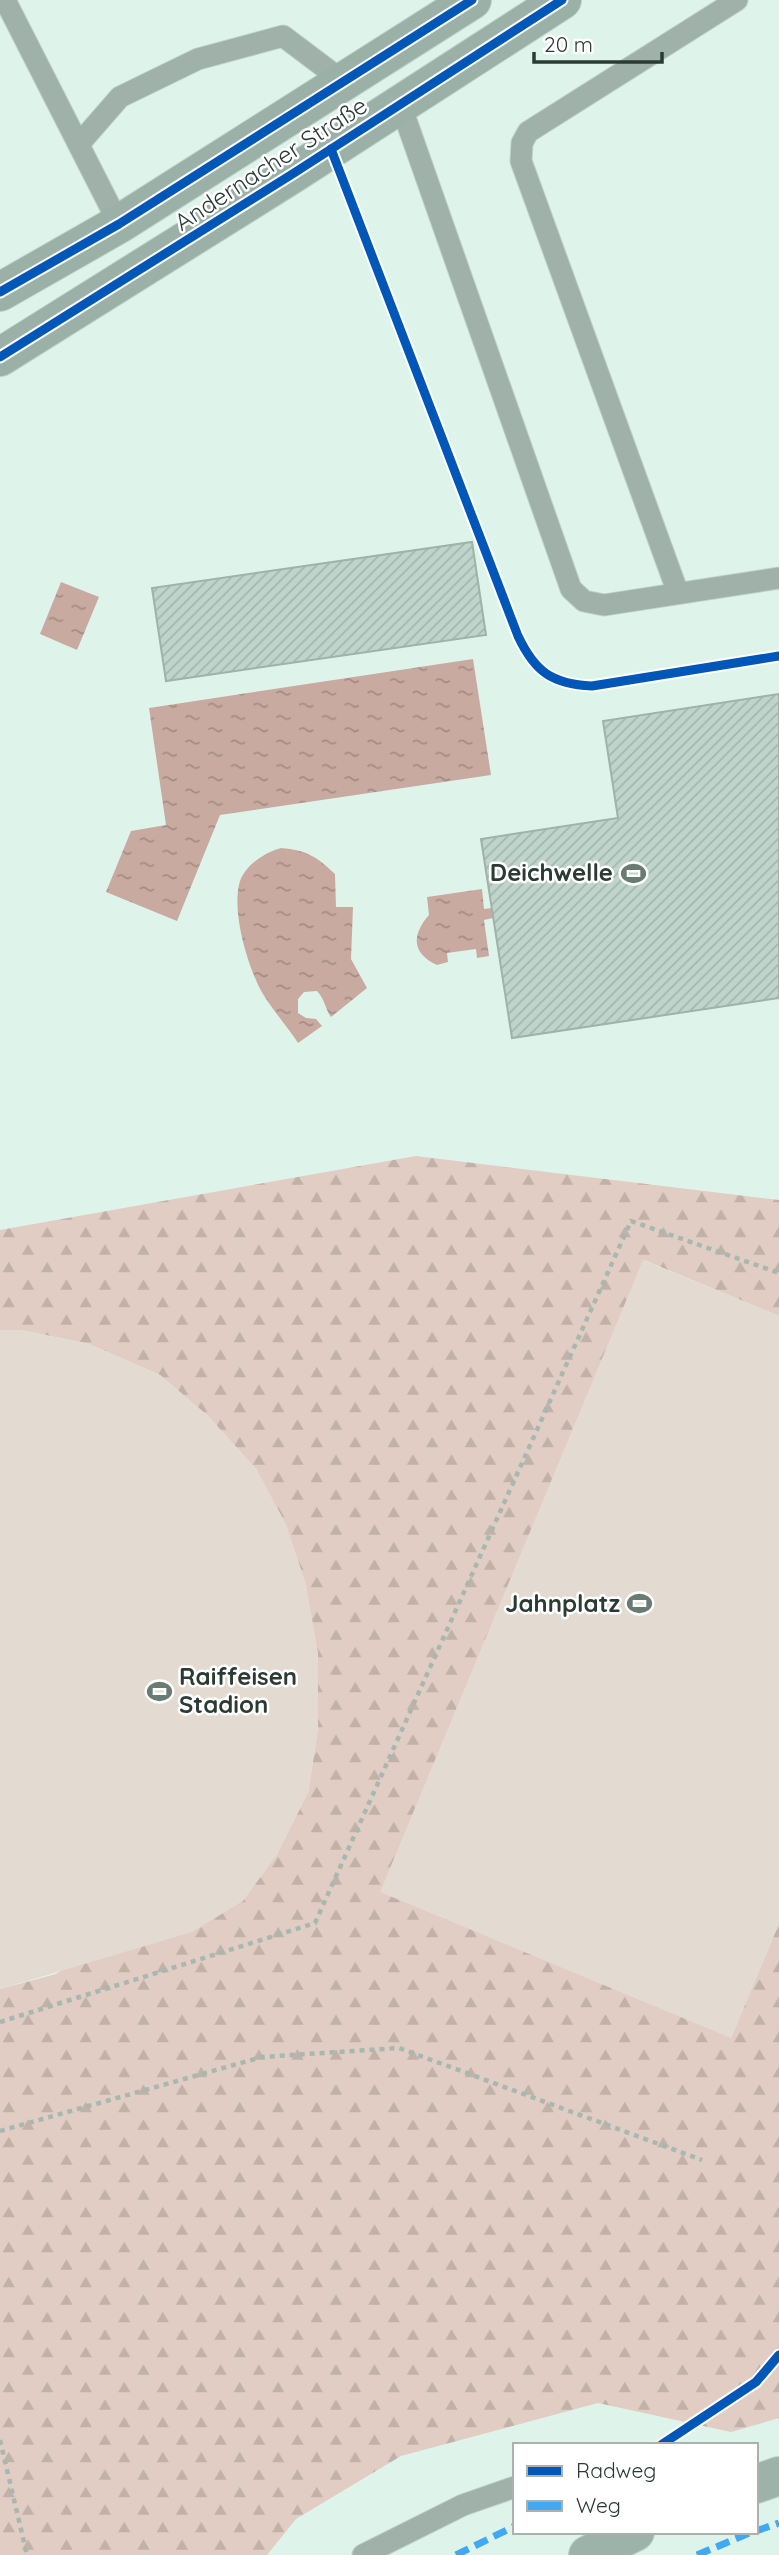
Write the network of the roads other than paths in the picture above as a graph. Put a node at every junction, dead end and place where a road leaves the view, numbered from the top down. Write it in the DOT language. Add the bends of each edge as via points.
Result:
graph roads {
  1 [pos="5,0"];
  2 [pos="472,0"];
  3 [pos="562,0"];
  4 [pos="737,0"];
  5 [pos="344,82"];
  6 [pos="400,103"];
  7 [pos="79,145"];
  8 [pos="119,224"];
  9 [pos="0,292"];
  10 [pos="0,357"];
  11 [pos="779,578"];
  12 [pos="678,593"];
  13 [pos="779,2476"];
  14 [pos="758,2483"];
  15 [pos="513,2488"];
  16 [pos="631,2534"];
  17 [pos="363,2555"];
  18 [pos="588,2555"];
  1 -- 7 [label="lane"];
  2 -- 5 [label="street, Andernacher Straße"];
  3 -- 6 [label="street, Andernacher Straße"];
  4 -- 12 [label="lane" via="528,132 522,143 521,161"];
  5 -- 7 [label="lane" via="283,36 198,59 120,97"];
  5 -- 8 [label="street, Andernacher Straße"];
  6 -- 10 [label="street, Andernacher Straße"];
  6 -- 12 [label="lane" via="571,589 584,601 604,605"];
  7 -- 8 [label="lane"];
  8 -- 9 [label="street, Andernacher Straße"];
  11 -- 12 [label="lane"];
  13 -- 14 [label="main road"];
  15 -- 17 [label="lane" via="463,2505"];
  16 -- 18 [label="main road"];
}
